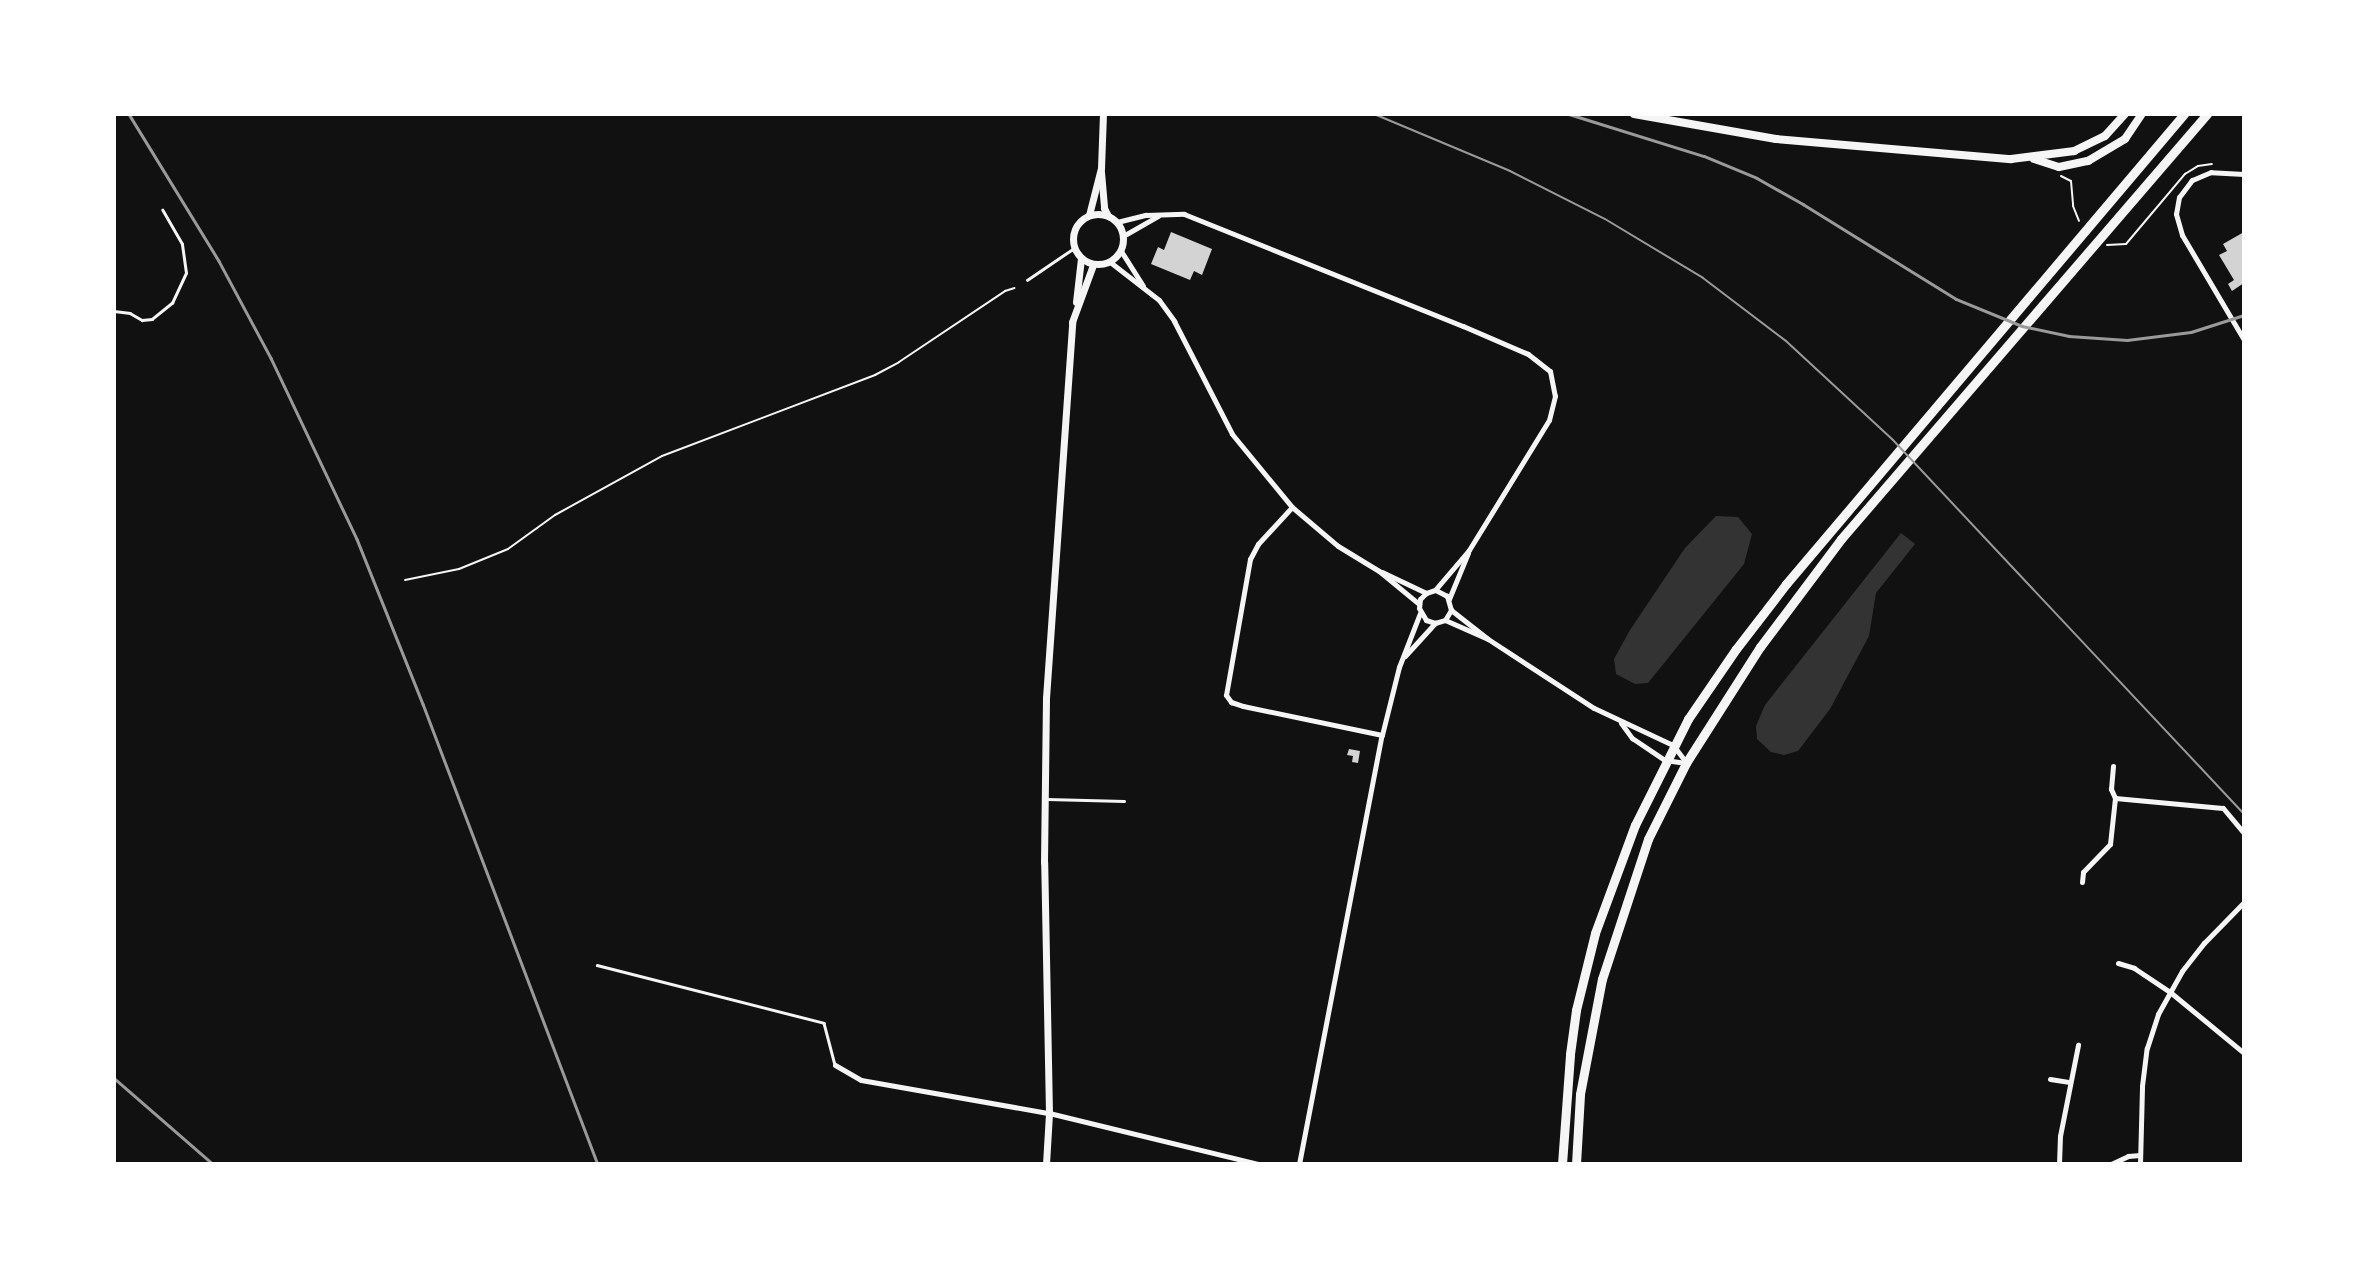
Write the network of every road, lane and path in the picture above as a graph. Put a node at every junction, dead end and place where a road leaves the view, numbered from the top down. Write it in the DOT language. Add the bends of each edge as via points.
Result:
graph roads {
  1 [pos="1103,114"];
  2 [pos="1634,114"];
  3 [pos="2125,114"];
  4 [pos="2143,114"];
  5 [pos="2183,114"];
  6 [pos="2207,114"];
  7 [pos="2026,158"];
  8 [pos="1101,168"];
  9 [pos="2244,174"];
  10 [pos="2061,176"];
  11 [pos="2071,198"];
  12 [pos="2164,201"];
  13 [pos="162,210"];
  14 [pos="1089,215"];
  15 [pos="1108,216"];
  16 [pos="1158,216"];
  17 [pos="1117,222"];
  18 [pos="1123,236"];
  19 [pos="2132,239"];
  20 [pos="1074,248"];
  21 [pos="1121,251"];
  22 [pos="1081,258"];
  23 [pos="1110,262"];
  24 [pos="1093,265"];
  25 [pos="1027,280"];
  26 [pos="1143,286"];
  27 [pos="1015,288"];
  28 [pos="1076,306"];
  29 [pos="114,311"];
  30 [pos="2244,340"];
  31 [pos="1292,507"];
  32 [pos="1469,550"];
  33 [pos="1379,571"];
  34 [pos="405,580"];
  35 [pos="1435,590"];
  36 [pos="1426,593"];
  37 [pos="1449,599"];
  38 [pos="1419,604"];
  39 [pos="1451,610"];
  40 [pos="1420,612"];
  41 [pos="1445,620"];
  42 [pos="1435,623"];
  43 [pos="1488,639"];
  44 [pos="1403,658"];
  45 [pos="1621,723"];
  46 [pos="1382,735"];
  47 [pos="1673,744"];
  48 [pos="1665,760"];
  49 [pos="1686,763"];
  50 [pos="2113,766"];
  51 [pos="1045,799"];
  52 [pos="2115,799"];
  53 [pos="1124,800"];
  54 [pos="2244,833"];
  55 [pos="2082,882"];
  56 [pos="2244,902"];
  57 [pos="2118,963"];
  58 [pos="597,965"];
  59 [pos="2170,992"];
  60 [pos="2078,1045"];
  61 [pos="2244,1053"];
  62 [pos="835,1065"];
  63 [pos="2050,1079"];
  64 [pos="2070,1082"];
  65 [pos="1049,1113"];
  66 [pos="2140,1155"];
  67 [pos="1046,1164"];
  68 [pos="1259,1164"];
  69 [pos="1299,1164"];
  70 [pos="1562,1164"];
  71 [pos="1576,1164"];
  72 [pos="2059,1164"];
  73 [pos="2111,1164"];
  74 [pos="2140,1164"];
  1 -- 8 [label="street"];
  2 -- 7 [label="main road" via="1849,148"];
  3 -- 7 [label="main road" via="2094,142 2063,154"];
  4 -- 7 [label="main road" via="2115,147 2074,166"];
  5 -- 47 [label="main road" via="1786,584"];
  6 -- 49 [label="main road" via="1841,539 1760,647"];
  8 -- 14 [label="street"];
  8 -- 15 [label="street"];
  9 -- 30 [label="street" via="2211,172 2192,180 2179,197 2176,214 2182,235"];
  10 -- 11 [label="path" via="2071,181"];
  12 -- 19 [label="path"];
  13 -- 29 [label="lane" via="183,244 186,273 172,303 142,320"];
  14 -- 15 [label="street"];
  14 -- 20 [label="street" via="1077,225"];
  15 -- 17 [label="street"];
  16 -- 17 [label="street"];
  16 -- 18 [label="street"];
  16 -- 32 [label="street" via="1184,214 1464,326 1528,354 1550,371 1555,396 1549,420"];
  17 -- 18 [label="street"];
  18 -- 21 [label="street"];
  20 -- 22 [label="street"];
  20 -- 25 [label="lane"];
  21 -- 23 [label="street"];
  21 -- 26 [label="street"];
  22 -- 24 [label="street"];
  22 -- 28 [label="street"];
  23 -- 24 [label="street"];
  23 -- 26 [label="street"];
  24 -- 28 [label="street"];
  26 -- 31 [label="street" via="1174,321 1217,409 1244,452"];
  27 -- 34 [label="path" via="875,375 662,456 555,515 508,549 459,569"];
  28 -- 51 [label="street" via="1046,698"];
  31 -- 33 [label="street" via="1338,546"];
  31 -- 46 [label="street" via="1250,559 1226,695 1242,706"];
  32 -- 35 [label="street"];
  32 -- 37 [label="street"];
  33 -- 36 [label="street"];
  33 -- 38 [label="street"];
  35 -- 36 [label="street"];
  35 -- 37 [label="street"];
  36 -- 38 [label="street"];
  37 -- 39 [label="street"];
  38 -- 40 [label="street"];
  39 -- 41 [label="street"];
  39 -- 43 [label="street"];
  40 -- 42 [label="street"];
  40 -- 44 [label="street"];
  41 -- 42 [label="street"];
  41 -- 43 [label="street"];
  42 -- 44 [label="street"];
  43 -- 45 [label="street"];
  44 -- 46 [label="street"];
  45 -- 47 [label="street" via="1638,726"];
  45 -- 48 [label="street" via="1632,738"];
  46 -- 69 [label="street"];
  47 -- 48 [label="main road"];
  47 -- 49 [label="street"];
  48 -- 49 [label="street"];
  48 -- 70 [label="main road" via="1614,876 1585,970 1570,1054"];
  49 -- 71 [label="main road" via="1648,839 1602,979 1580,1094"];
  50 -- 52 [label="street"];
  51 -- 53 [label="lane"];
  51 -- 65 [label="street"];
  52 -- 54 [label="street" via="2222,808"];
  52 -- 55 [label="street" via="2110,844 2083,872"];
  56 -- 59 [label="street" via="2204,943"];
  57 -- 59 [label="street"];
  58 -- 62 [label="lane" via="824,1023"];
  59 -- 61 [label="street"];
  59 -- 66 [label="street" via="2147,1048"];
  60 -- 64 [label="street"];
  62 -- 65 [label="street" via="861,1080"];
  63 -- 64 [label="street"];
  64 -- 72 [label="street"];
  65 -- 67 [label="street"];
  65 -- 68 [label="street"];
  66 -- 73 [label="street"];
  66 -- 74 [label="street"];
}
